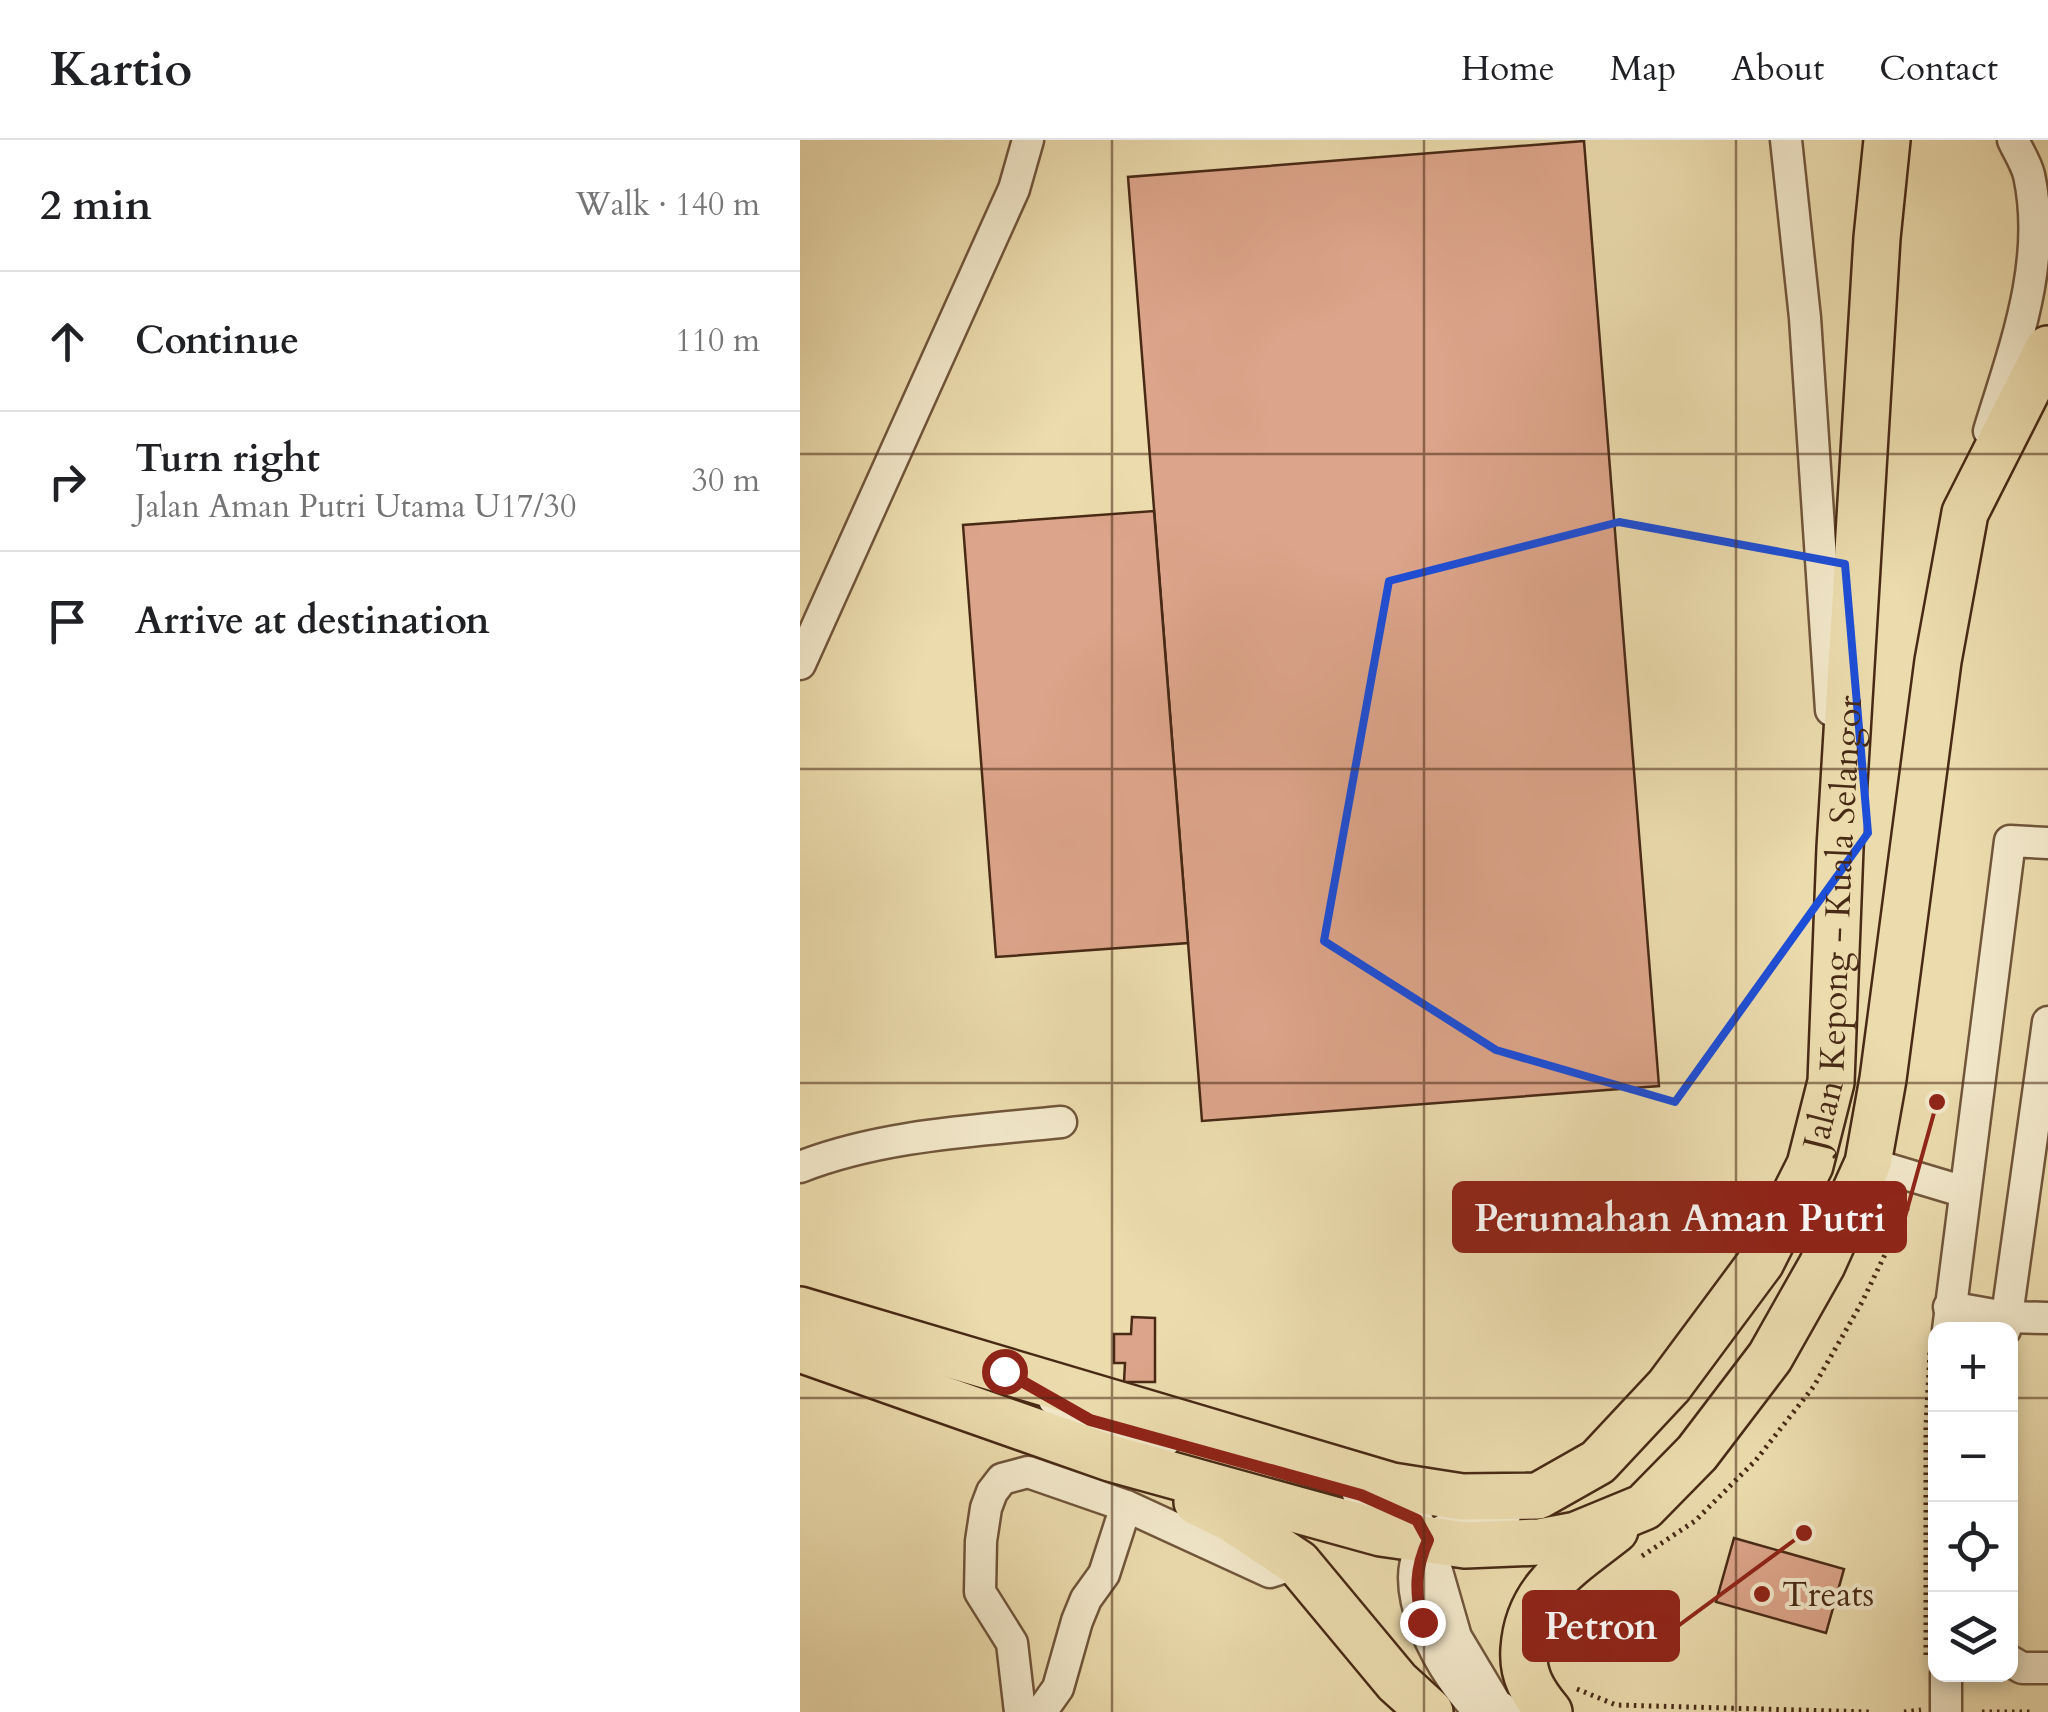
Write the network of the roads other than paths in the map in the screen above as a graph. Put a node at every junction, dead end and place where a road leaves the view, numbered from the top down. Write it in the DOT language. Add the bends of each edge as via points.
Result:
graph roads {
  1 [pos="1028,140"];
  2 [pos="1786,140"];
  3 [pos="1887,140"];
  4 [pos="2013,140"];
  5 [pos="2048,350"];
  6 [pos="1965,513"];
  7 [pos="800,664"];
  8 [pos="2048,843"];
  9 [pos="1840,848"];
  10 [pos="2047,1037"];
  11 [pos="1061,1122"];
  12 [pos="1868,1163"];
  13 [pos="800,1167"];
  14 [pos="1966,1192"];
  15 [pos="800,1310"];
  16 [pos="2048,1318"];
  17 [pos="1943,1322"];
  18 [pos="2005,1322"];
  19 [pos="2014,1322"];
  20 [pos="800,1348"];
  21 [pos="1004,1371"];
  22 [pos="1110,1458"];
  23 [pos="1538,1496"];
  24 [pos="1126,1506"];
  25 [pos="1644,1508"];
  26 [pos="1428,1540"];
  27 [pos="1298,1563"];
  28 [pos="2018,1666"];
  29 [pos="2048,1668"];
  30 [pos="1938,1682"];
  31 [pos="1562,1700"];
  32 [pos="1020,1712"];
  33 [pos="1040,1712"];
  34 [pos="1430,1712"];
  35 [pos="1481,1712"];
  36 [pos="1507,1712"];
  37 [pos="1946,1712"];
  1 -- 7 [label="street" via="1014,190"];
  2 -- 9 [label="street" via="1805,318"];
  3 -- 9 [label="highway, Jalan Kepong - Kuala Selangor"];
  4 -- 6 [label="street" via="2029,174 2035,279"];
  5 -- 6 [label="highway, Jalan Kepong - Kuala Selangor"];
  6 -- 12 [label="highway, Jalan Kepong - Kuala Selangor"];
  8 -- 14 [label="street" via="2010,841"];
  9 -- 23 [label="highway, Jalan Kepong - Kuala Selangor" via="1831,1082 1810,1164 1762,1262 1669,1386 1598,1462"];
  10 -- 18 [label="street"];
  11 -- 13 [label="street" via="936,1135 833,1154"];
  12 -- 14 [label="street"];
  12 -- 25 [label="highway, Jalan Kepong - Kuala Selangor" via="1770,1357 1697,1453"];
  14 -- 17 [label="street"];
  15 -- 21 [label="highway, Jalan Kepong - Kuala Selangor"];
  16 -- 19 [label="street"];
  20 -- 22 [label="highway, Jalan Kepong - Kuala Selangor"];
  21 -- 23 [label="highway, Jalan Kepong - Kuala Selangor" via="1392,1486 1462,1496"];
  21 -- 26 [label="street" via="1090,1420 1361,1495 1417,1520"];
  22 -- 26 [label="highway, Jalan Kepong - Kuala Selangor" via="1365,1530"];
  22 -- 27 [label="highway" via="1232,1519"];
  23 -- 26 [label="street" via="1512,1514 1466,1519"];
  24 -- 27 [label="street" via="1270,1572"];
  24 -- 32 [label="street" via="1028,1472 1002,1478 992,1492 980,1541 980,1592 1012,1644"];
  24 -- 33 [label="street" via="1104,1574 1077,1621 1058,1688"];
  25 -- 26 [label="highway, Jalan Kepong - Kuala Selangor" via="1539,1542"];
  25 -- 31 [label="highway" via="1536,1601 1523,1658 1530,1691"];
  26 -- 35 [label="street" via="1416,1580 1422,1622 1460,1693"];
  26 -- 36 [label="street" via="1456,1637"];
  27 -- 34 [label="highway"];
  28 -- 29 [label="street"];
  30 -- 37 [label="street"];
}
